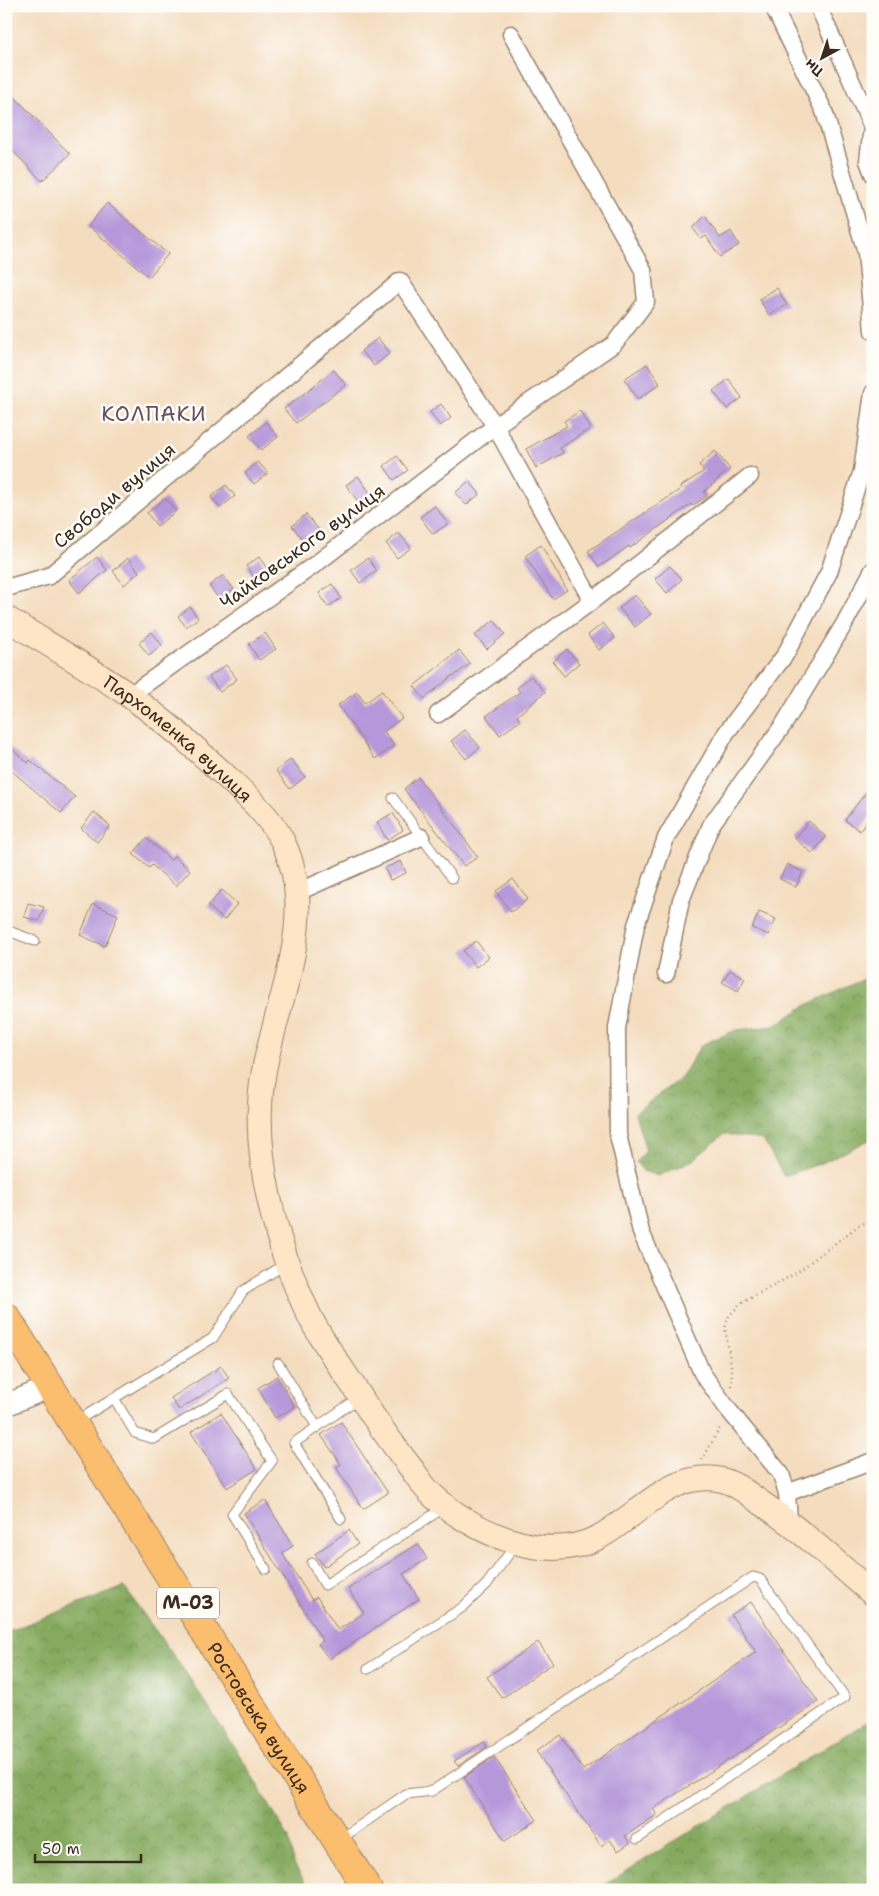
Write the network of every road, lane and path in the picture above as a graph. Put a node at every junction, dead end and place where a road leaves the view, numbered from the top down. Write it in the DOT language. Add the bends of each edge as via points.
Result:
graph roads {
  1 [pos="773,6"];
  2 [pos="818,6"];
  3 [pos="511,34"];
  4 [pos="873,174"];
  5 [pos="873,329"];
  6 [pos="873,393"];
  7 [pos="495,426"];
  8 [pos="750,476"];
  9 [pos="873,570"];
  10 [pos="6,588"];
  11 [pos="592,602"];
  12 [pos="6,618"];
  13 [pos="130,695"];
  14 [pos="438,714"];
  15 [pos="393,798"];
  16 [pos="421,837"];
  17 [pos="452,878"];
  18 [pos="297,898"];
  19 [pos="6,930"];
  20 [pos="35,941"];
  21 [pos="666,974"];
  22 [pos="873,1220"];
  23 [pos="287,1262"];
  24 [pos="6,1317"];
  25 [pos="278,1363"];
  26 [pos="52,1386"];
  27 [pos="360,1397"];
  28 [pos="114,1398"];
  29 [pos="6,1405"];
  30 [pos="727,1408"];
  31 [pos="74,1422"];
  32 [pos="317,1427"];
  33 [pos="873,1461"];
  34 [pos="683,1482"];
  35 [pos="787,1492"];
  36 [pos="447,1505"];
  37 [pos="341,1519"];
  38 [pos="789,1522"];
  39 [pos="517,1542"];
  40 [pos="312,1563"];
  41 [pos="266,1569"];
  42 [pos="873,1594"];
  43 [pos="368,1668"];
  44 [pos="638,1839"];
  45 [pos="336,1841"];
  46 [pos="368,1890"];
  1 -- 5 [label="street" via="824,111 866,252"];
  2 -- 4 [label="street" via="872,127 868,161"];
  3 -- 7 [label="street, Чайковського вулиця" via="643,270 646,302 614,344"];
  6 -- 30 [label="street" via="862,471 829,572 785,655 726,733 666,838 636,925 617,1028 618,1135 640,1232 702,1372"];
  7 -- 10 [label="street, Свободи вулиця" via="400,281 49,576"];
  7 -- 11 [label="street"];
  7 -- 13 [label="street, Чайковського вулиця" via="317,563"];
  8 -- 11 [label="street"];
  9 -- 21 [label="street" via="784,724 711,824 681,900"];
  11 -- 14 [label="street"];
  12 -- 13 [label="main road, Пархоменка вулиця"];
  13 -- 18 [label="main road, Пархоменка вулиця" via="209,760 256,805 280,837 294,870"];
  15 -- 16 [label="lane"];
  16 -- 17 [label="lane"];
  16 -- 18 [label="street"];
  18 -- 23 [label="main road, Пархоменка вулиця" via="295,954 263,1073 259,1133 272,1212"];
  19 -- 20 [label="lane"];
  22 -- 30 [label="path" via="858,1226 796,1273 740,1304 729,1316 725,1328 732,1372"];
  23 -- 27 [label="main road, Пархоменка вулиця" via="311,1319"];
  23 -- 28 [label="lane" via="243,1292 213,1338"];
  24 -- 26 [label="highway, Ростовська вулиця / М-03"];
  25 -- 32 [label="lane"];
  26 -- 29 [label="street"];
  26 -- 31 [label="highway, Ростовська вулиця / М-03"];
  27 -- 32 [label="lane"];
  27 -- 36 [label="main road, Пархоменка вулиця" via="430,1493"];
  28 -- 31 [label="lane"];
  28 -- 41 [label="lane" via="135,1434 154,1439 228,1394 272,1461 232,1514"];
  30 -- 34 [label="path" via="714,1442"];
  30 -- 35 [label="street" via="781,1474"];
  31 -- 45 [label="highway, Ростовська вулиця / М-03"];
  32 -- 37 [label="lane" via="294,1443"];
  33 -- 35 [label="street"];
  34 -- 38 [label="main road, Пархоменка вулиця" via="705,1478 725,1481"];
  34 -- 39 [label="main road, Пархоменка вулиця" via="662,1492 596,1539 562,1548"];
  35 -- 38 [label="street"];
  36 -- 39 [label="main road, Пархоменка вулиця" via="480,1530"];
  36 -- 40 [label="lane" via="325,1585"];
  38 -- 42 [label="main road, Пархоменка вулиця"];
  39 -- 43 [label="lane" via="487,1584 463,1607"];
  44 -- 45 [label="lane" via="845,1697 760,1579 752,1577 432,1791 406,1794"];
  45 -- 46 [label="highway, Ростовська вулиця / М-03"];
}
